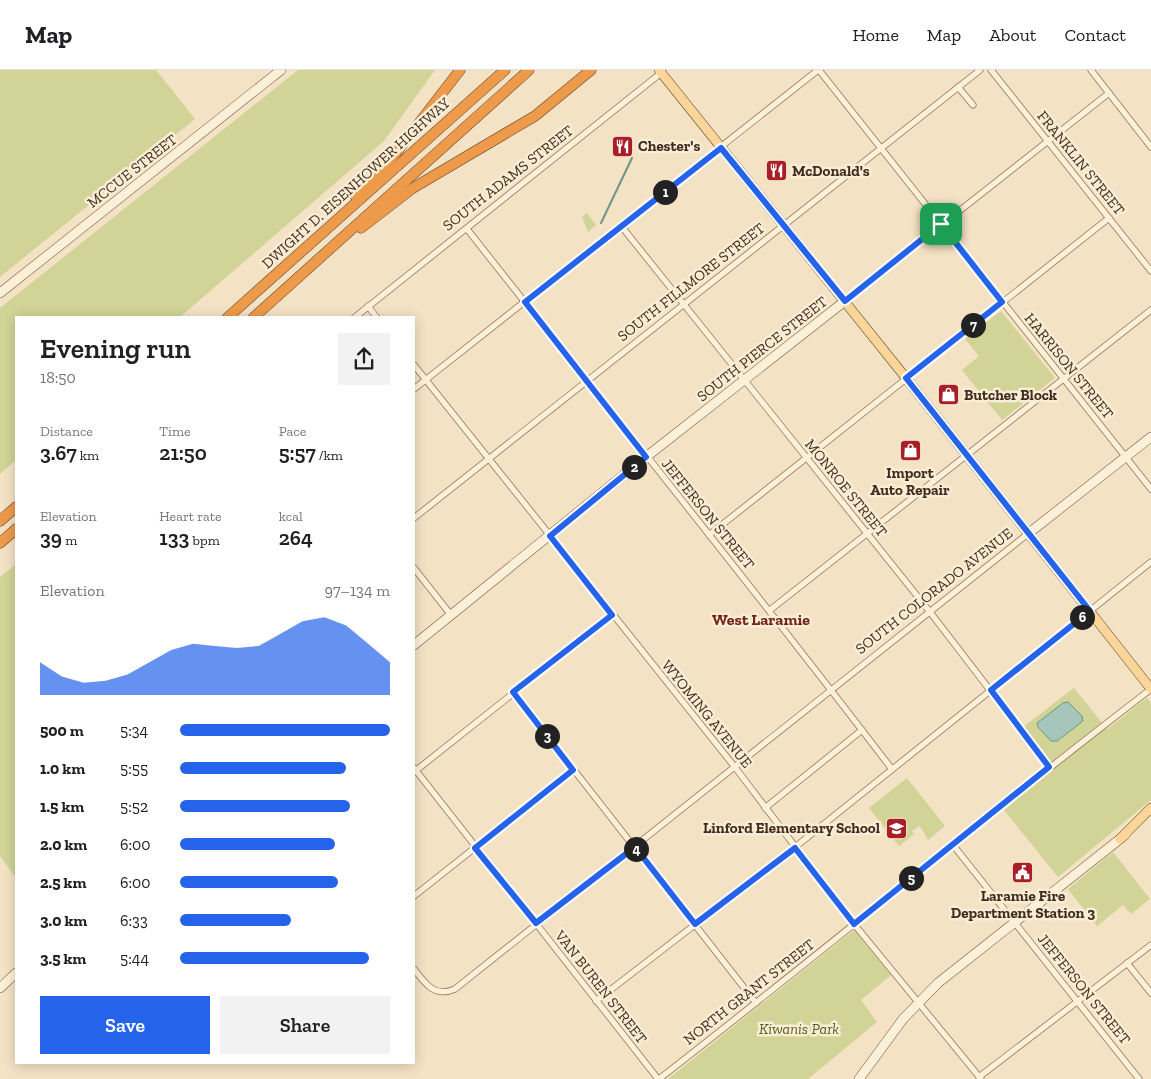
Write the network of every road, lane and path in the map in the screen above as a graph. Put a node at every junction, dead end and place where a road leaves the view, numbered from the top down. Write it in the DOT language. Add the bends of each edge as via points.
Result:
graph roads {
  1 [pos="281,70"];
  2 [pos="460,70"];
  3 [pos="505,70"];
  4 [pos="529,70"];
  5 [pos="591,70"];
  6 [pos="819,70"];
  7 [pos="980,70"];
  8 [pos="991,70"];
  9 [pos="1091,70"];
  10 [pos="661,71"];
  11 [pos="958,87"];
  12 [pos="1109,93"];
  13 [pos="973,105"];
  14 [pos="1047,141"];
  15 [pos="1151,147"];
  16 [pos="721,148"];
  17 [pos="880,148"];
  18 [pos="1109,218"];
  19 [pos="941,224"];
  20 [pos="783,225"];
  21 [pos="622,227"];
  22 [pos="467,229"];
  23 [pos="1151,271"];
  24 [pos="292,282"];
  25 [pos="258,289"];
  26 [pos="0,293"];
  27 [pos="845,301"];
  28 [pos="525,302"];
  29 [pos="1002,302"];
  30 [pos="682,304"];
  31 [pos="368,306"];
  32 [pos="1151,310"];
  33 [pos="229,316"];
  34 [pos="254,316"];
  35 [pos="356,316"];
  36 [pos="376,316"];
  37 [pos="415,366"];
  38 [pos="906,378"];
  39 [pos="1064,378"];
  40 [pos="425,380"];
  41 [pos="744,380"];
  42 [pos="586,382"];
  43 [pos="415,388"];
  44 [pos="1151,437"];
  45 [pos="967,455"];
  46 [pos="646,457"];
  47 [pos="805,457"];
  48 [pos="1125,457"];
  49 [pos="488,459"];
  50 [pos="1151,489"];
  51 [pos="15,508"];
  52 [pos="415,517"];
  53 [pos="0,521"];
  54 [pos="15,530"];
  55 [pos="1029,533"];
  56 [pos="867,534"];
  57 [pos="709,535"];
  58 [pos="550,536"];
  59 [pos="0,543"];
  60 [pos="1151,562"];
  61 [pos="415,569"];
  62 [pos="770,610"];
  63 [pos="1090,611"];
  64 [pos="930,612"];
  65 [pos="451,615"];
  66 [pos="612,615"];
  67 [pos="415,644"];
  68 [pos="1151,689"];
  69 [pos="832,690"];
  70 [pos="991,690"];
  71 [pos="513,692"];
  72 [pos="862,730"];
  73 [pos="734,766"];
  74 [pos="1049,767"];
  75 [pos="891,768"];
  76 [pos="415,770"];
  77 [pos="573,770"];
  78 [pos="415,772"];
  79 [pos="765,808"];
  80 [pos="1151,808"];
  81 [pos="1151,815"];
  82 [pos="1120,839"];
  83 [pos="953,844"];
  84 [pos="635,847"];
  85 [pos="475,848"];
  86 [pos="795,848"];
  87 [pos="415,895"];
  88 [pos="536,923"];
  89 [pos="1014,923"];
  90 [pos="695,924"];
  91 [pos="854,924"];
  92 [pos="1151,945"];
  93 [pos="1127,963"];
  94 [pos="415,971"];
  95 [pos="15,974"];
  96 [pos="0,988"];
  97 [pos="1151,993"];
  98 [pos="596,1000"];
  99 [pos="1078,1000"];
  100 [pos="919,1002"];
  101 [pos="756,1003"];
  102 [pos="980,1078"];
  103 [pos="1137,1078"];
  104 [pos="658,1079"];
  105 [pos="859,1079"];
  1 -- 26 [label="main road, MCCUE STREET"];
  2 -- 25 [label="highway" via="373,178"];
  3 -- 25 [label="highway, DWIGHT D. EISENHOWER HIGHWAY"];
  4 -- 24 [label="highway, DWIGHT D. EISENHOWER HIGHWAY"];
  5 -- 24 [label="highway" via="535,116 413,188"];
  6 -- 16 [label="street"];
  6 -- 17 [label="street, HARRISON STREET"];
  7 -- 11 [label="street, SOUTH FILLMORE STREET"];
  8 -- 14 [label="street, FRANKLIN STREET"];
  9 -- 12 [label="street"];
  10 -- 16 [label="main road"];
  10 -- 22 [label="street, SOUTH ADAMS STREET"];
  11 -- 13 [label="street"];
  11 -- 17 [label="street, SOUTH FILLMORE STREET"];
  12 -- 14 [label="street, SOUTH PIERCE STREET"];
  12 -- 15 [label="street"];
  14 -- 18 [label="street, FRANKLIN STREET"];
  14 -- 19 [label="street, SOUTH PIERCE STREET"];
  16 -- 20 [label="main road"];
  16 -- 21 [label="street"];
  17 -- 19 [label="street, HARRISON STREET"];
  17 -- 20 [label="street, SOUTH FILLMORE STREET"];
  18 -- 23 [label="street, FRANKLIN STREET"];
  18 -- 29 [label="street"];
  19 -- 27 [label="street, SOUTH PIERCE STREET"];
  19 -- 29 [label="street, HARRISON STREET"];
  20 -- 27 [label="main road"];
  20 -- 30 [label="street, SOUTH FILLMORE STREET"];
  21 -- 28 [label="street"];
  21 -- 30 [label="street, MONROE STREET"];
  22 -- 28 [label="street, JEFFERSON STREET"];
  22 -- 31 [label="street, SOUTH ADAMS STREET"];
  24 -- 34 [label="highway, DWIGHT D. EISENHOWER HIGHWAY"];
  25 -- 33 [label="highway, DWIGHT D. EISENHOWER HIGHWAY"];
  27 -- 38 [label="main road"];
  27 -- 41 [label="main road, SOUTH PIERCE STREET"];
  28 -- 40 [label="street"];
  28 -- 42 [label="street, JEFFERSON STREET"];
  29 -- 38 [label="street"];
  29 -- 39 [label="street, HARRISON STREET"];
  30 -- 41 [label="street, MONROE STREET"];
  30 -- 42 [label="street, SOUTH FILLMORE STREET"];
  31 -- 35 [label="street, SOUTH ADAMS STREET"];
  31 -- 36 [label="street"];
  32 -- 39 [label="street"];
  37 -- 40 [label="street, WYOMING AVENUE"];
  38 -- 45 [label="main road"];
  38 -- 47 [label="street"];
  39 -- 45 [label="street"];
  39 -- 48 [label="street, HARRISON STREET"];
  40 -- 43 [label="street"];
  40 -- 49 [label="street, WYOMING AVENUE"];
  41 -- 46 [label="main road, SOUTH PIERCE STREET"];
  41 -- 47 [label="street, MONROE STREET"];
  42 -- 46 [label="street, JEFFERSON STREET"];
  42 -- 49 [label="street, SOUTH FILLMORE STREET"];
  44 -- 48 [label="main road, SOUTH COLORADO AVENUE"];
  45 -- 55 [label="main road"];
  45 -- 56 [label="street"];
  46 -- 57 [label="street, JEFFERSON STREET"];
  46 -- 58 [label="main road, SOUTH PIERCE STREET"];
  47 -- 56 [label="street, MONROE STREET"];
  47 -- 57 [label="street"];
  48 -- 50 [label="street, HARRISON STREET"];
  48 -- 55 [label="main road, SOUTH COLORADO AVENUE"];
  49 -- 52 [label="street, SOUTH FILLMORE STREET"];
  49 -- 58 [label="street, WYOMING AVENUE"];
  51 -- 53 [label="highway"];
  54 -- 59 [label="highway"];
  55 -- 63 [label="main road"];
  55 -- 64 [label="street, SOUTH COLORADO AVENUE"];
  56 -- 62 [label="street"];
  56 -- 64 [label="street, MONROE STREET"];
  57 -- 62 [label="street, JEFFERSON STREET"];
  58 -- 65 [label="main road, SOUTH PIERCE STREET"];
  58 -- 66 [label="street, WYOMING AVENUE"];
  60 -- 63 [label="street"];
  61 -- 65 [label="street"];
  62 -- 69 [label="street, JEFFERSON STREET"];
  63 -- 68 [label="main road"];
  63 -- 70 [label="street"];
  64 -- 69 [label="street, SOUTH COLORADO AVENUE"];
  64 -- 70 [label="street, MONROE STREET"];
  65 -- 67 [label="main road, SOUTH PIERCE STREET"];
  66 -- 71 [label="street"];
  66 -- 73 [label="street, WYOMING AVENUE"];
  68 -- 74 [label="street, NORTH GRANT STREET"];
  69 -- 72 [label="street, JEFFERSON STREET"];
  69 -- 73 [label="street, SOUTH COLORADO AVENUE"];
  70 -- 74 [label="street, MONROE STREET"];
  70 -- 75 [label="street"];
  71 -- 76 [label="street"];
  71 -- 77 [label="street"];
  72 -- 75 [label="street, JEFFERSON STREET"];
  72 -- 79 [label="street"];
  73 -- 79 [label="street, WYOMING AVENUE"];
  73 -- 84 [label="street, SOUTH COLORADO AVENUE"];
  74 -- 83 [label="street, NORTH GRANT STREET"];
  75 -- 86 [label="street"];
  77 -- 84 [label="street"];
  77 -- 85 [label="street"];
  78 -- 85 [label="street, VAN BUREN STREET"];
  79 -- 86 [label="street, WYOMING AVENUE"];
  80 -- 82 [label="main road"];
  81 -- 82 [label="main road"];
  82 -- 89 [label="main road"];
  83 -- 89 [label="street, JEFFERSON STREET"];
  83 -- 91 [label="street, NORTH GRANT STREET"];
  84 -- 88 [label="street, SOUTH COLORADO AVENUE"];
  84 -- 90 [label="street"];
  85 -- 87 [label="street"];
  85 -- 88 [label="street, VAN BUREN STREET"];
  86 -- 90 [label="street"];
  86 -- 91 [label="street, WYOMING AVENUE"];
  88 -- 94 [label="street, SOUTH COLORADO AVENUE" via="454,989 441,993 426,985"];
  88 -- 98 [label="street, VAN BUREN STREET"];
  89 -- 99 [label="street, JEFFERSON STREET"];
  89 -- 100 [label="main road"];
  90 -- 98 [label="street"];
  90 -- 101 [label="street"];
  91 -- 100 [label="street, WYOMING AVENUE"];
  91 -- 101 [label="street, NORTH GRANT STREET"];
  92 -- 93 [label="street"];
  93 -- 97 [label="street"];
  93 -- 99 [label="street"];
  95 -- 96 [label="main road"];
  98 -- 104 [label="street, VAN BUREN STREET"];
  99 -- 102 [label="street"];
  99 -- 103 [label="street, JEFFERSON STREET"];
  100 -- 102 [label="street, WYOMING AVENUE"];
  100 -- 105 [label="main road"];
  101 -- 104 [label="street, NORTH GRANT STREET"];
}
